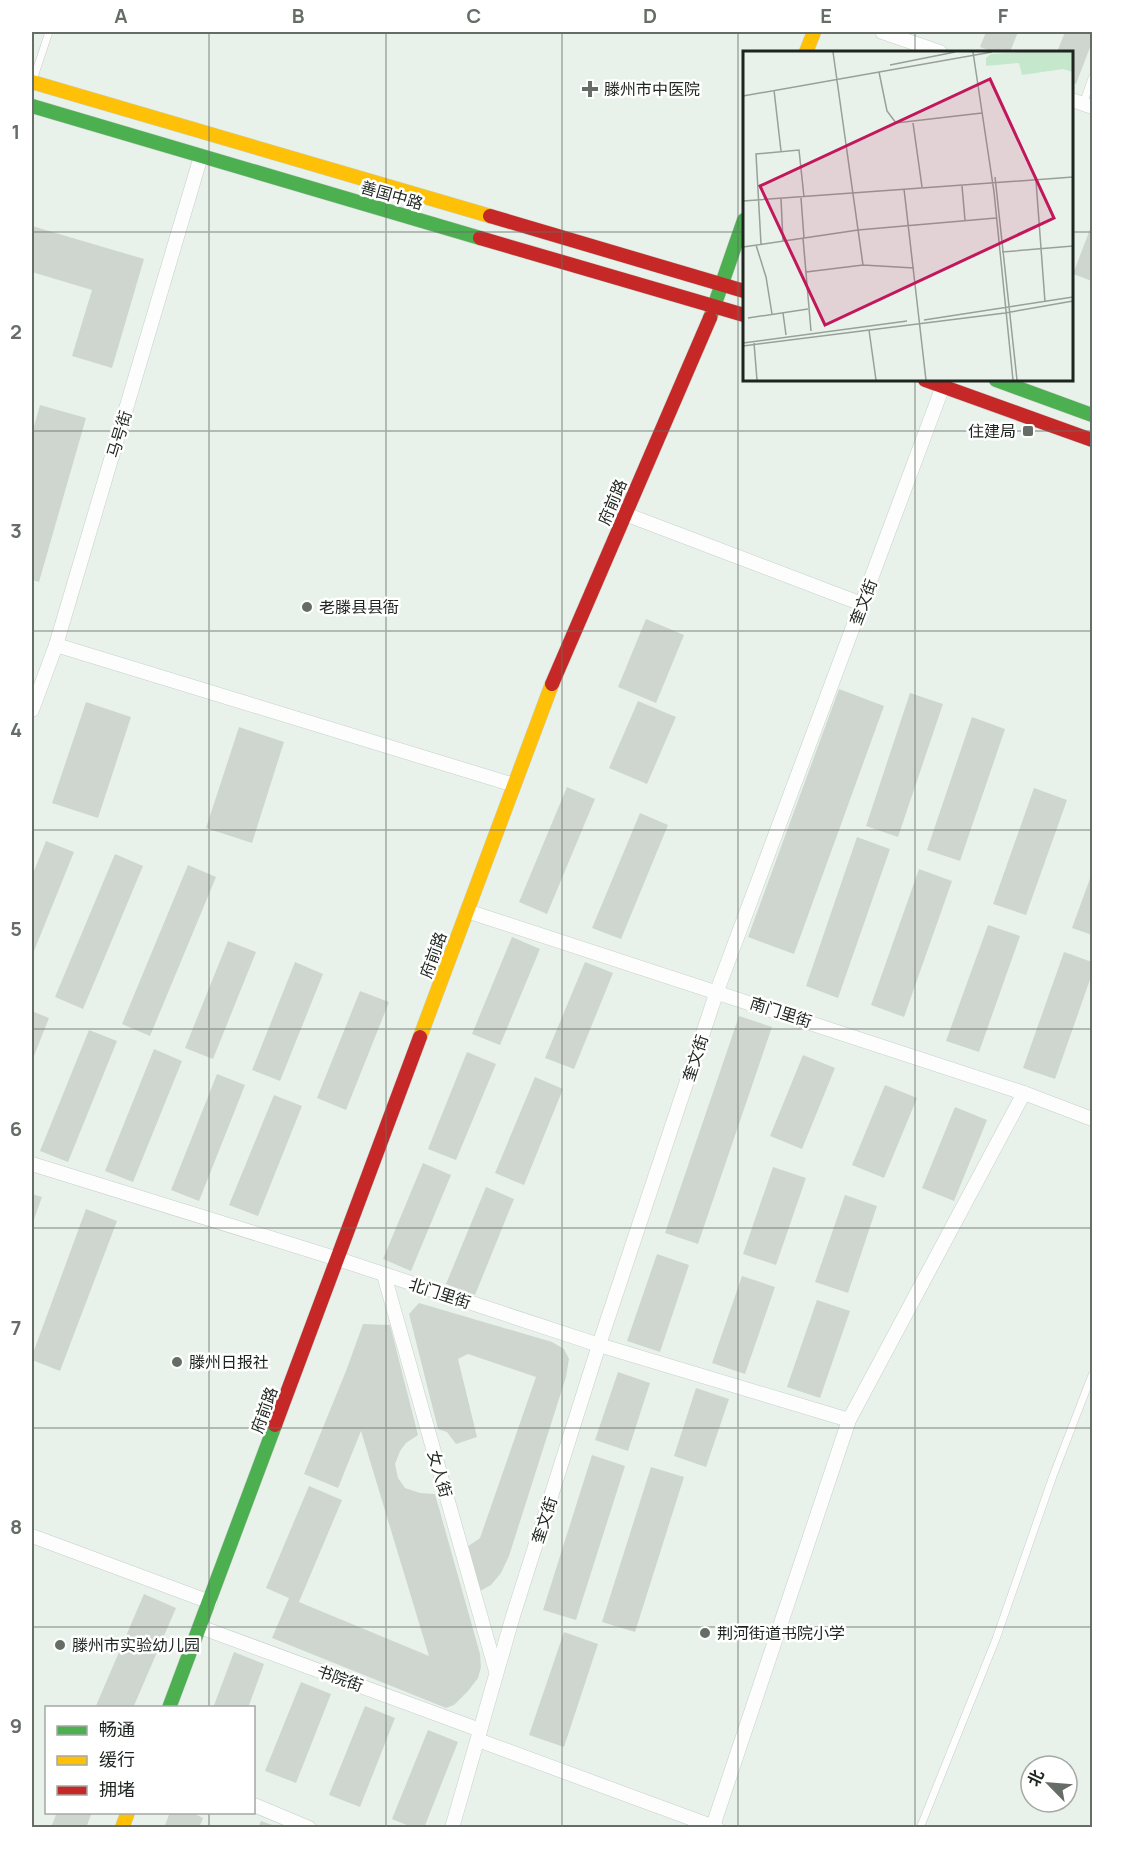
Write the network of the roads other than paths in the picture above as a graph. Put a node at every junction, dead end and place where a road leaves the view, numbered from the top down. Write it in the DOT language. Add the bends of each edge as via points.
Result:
graph roads {
  1 [pos="49,32"];
  2 [pos="814,32"];
  3 [pos="882,32"];
  4 [pos="806,51"];
  5 [pos="937,51"];
  6 [pos="1092,78"];
  7 [pos="32,82"];
  8 [pos="1082,103"];
  9 [pos="32,106"];
  10 [pos="201,156"];
  11 [pos="743,223"];
  12 [pos="721,285"];
  13 [pos="743,291"];
  14 [pos="715,307"];
  15 [pos="743,315"];
  16 [pos="928,381"];
  17 [pos="999,381"];
  18 [pos="943,386"];
  19 [pos="1092,415"];
  20 [pos="1092,440"];
  21 [pos="625,514"];
  22 [pos="862,604"];
  23 [pos="56,645"];
  24 [pos="32,710"];
  25 [pos="514,785"];
  26 [pos="467,911"];
  27 [pos="717,991"];
  28 [pos="1024,1093"];
  29 [pos="1092,1119"];
  30 [pos="32,1164"];
  31 [pos="338,1258"];
  32 [pos="384,1275"];
  33 [pos="599,1346"];
  34 [pos="1092,1375"];
  35 [pos="849,1420"];
  36 [pos="32,1536"];
  37 [pos="210,1602"];
  38 [pos="200,1627"];
  39 [pos="496,1672"];
  40 [pos="169,1706"];
  41 [pos="479,1735"];
  42 [pos="255,1805"];
  43 [pos="309,1827"];
  44 [pos="452,1827"];
  45 [pos="715,1827"];
  46 [pos="920,1827"];
  1 -- 7 [label="lane"];
  2 -- 4 [label="main road"];
  3 -- 5 [label="street"];
  6 -- 8 [label="lane"];
  7 -- 12 [label="main road, 善国中路"];
  9 -- 10 [label="main road, 善国中路"];
  10 -- 14 [label="main road, 善国中路"];
  10 -- 23 [label="street, 马号街"];
  11 -- 12 [label="main road, 府前路"];
  12 -- 13 [label="main road, 善国中路"];
  12 -- 14 [label="main road, 府前路"];
  14 -- 15 [label="main road, 善国中路"];
  14 -- 21 [label="main road, 府前路"];
  16 -- 18 [label="main road"];
  17 -- 19 [label="main road"];
  18 -- 20 [label="main road"];
  18 -- 22 [label="street, 奎文街"];
  21 -- 22 [label="street"];
  21 -- 25 [label="main road, 府前路" via="561,661"];
  22 -- 27 [label="street, 奎文街"];
  23 -- 24 [label="street, 马号街"];
  23 -- 25 [label="street"];
  25 -- 26 [label="main road, 府前路"];
  26 -- 27 [label="street, 南门里街"];
  26 -- 31 [label="main road, 府前路"];
  27 -- 28 [label="street, 南门里街"];
  27 -- 33 [label="street, 奎文街"];
  28 -- 29 [label="street, 南门里街"];
  28 -- 35 [label="street"];
  30 -- 31 [label="street, 北门里街"];
  31 -- 32 [label="street, 北门里街"];
  31 -- 37 [label="main road, 府前路"];
  32 -- 33 [label="street, 北门里街"];
  32 -- 39 [label="street, 女人街"];
  33 -- 35 [label="street, 北门里街"];
  33 -- 39 [label="street, 奎文街"];
  34 -- 46 [label="lane" via="996,1639"];
  35 -- 45 [label="street"];
  36 -- 37 [label="street"];
  37 -- 38 [label="main road, 府前路"];
  38 -- 40 [label="main road, 府前路"];
  38 -- 41 [label="street, 书院街"];
  39 -- 41 [label="street, 奎文街"];
  41 -- 44 [label="street, 奎文街"];
  41 -- 45 [label="street, 书院街"];
  42 -- 43 [label="street"];
}
